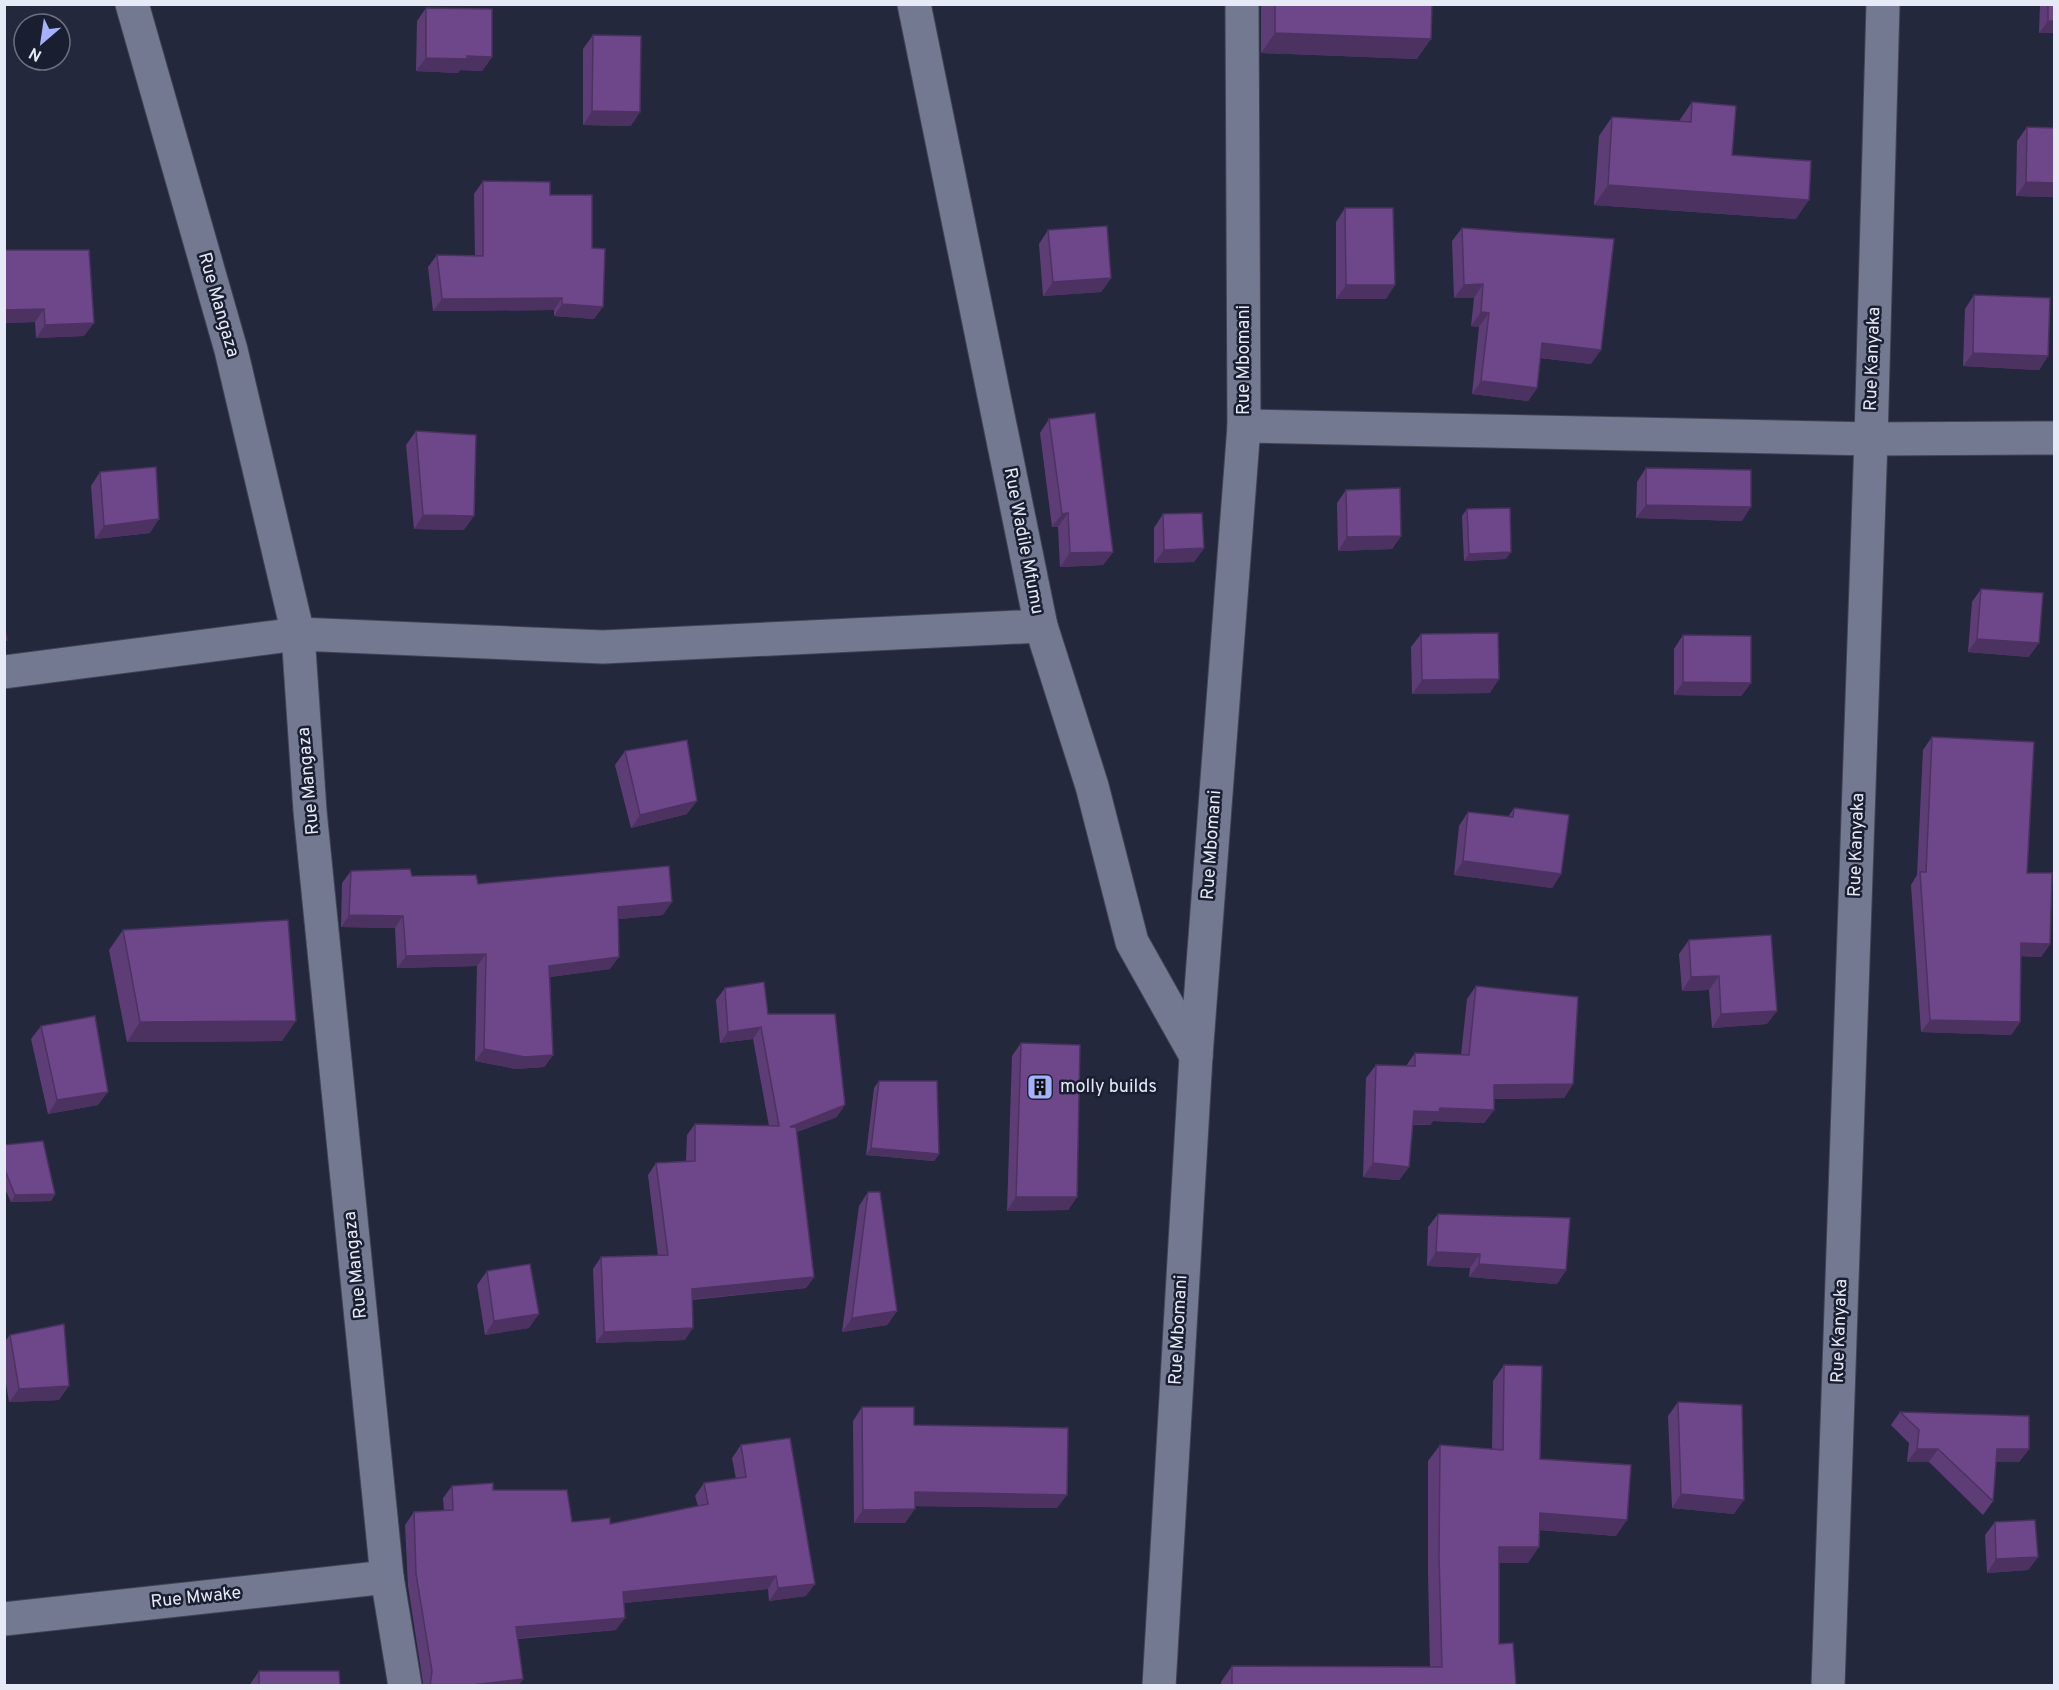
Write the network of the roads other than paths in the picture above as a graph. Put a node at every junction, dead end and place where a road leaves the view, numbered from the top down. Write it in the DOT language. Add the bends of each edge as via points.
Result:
graph roads {
  1 [pos="132,4"];
  2 [pos="914,4"];
  3 [pos="1242,4"];
  4 [pos="1883,4"];
  5 [pos="1244,426"];
  6 [pos="2055,438"];
  7 [pos="1871,439"];
  8 [pos="1041,626"];
  9 [pos="298,634"];
  10 [pos="4,672"];
  11 [pos="1196,1056"];
  12 [pos="387,1577"];
  13 [pos="4,1619"];
  14 [pos="405,1686"];
  15 [pos="1159,1686"];
  16 [pos="1828,1686"];
  1 -- 9 [label="street, Rue Mangaza" via="231,350"];
  2 -- 8 [label="street, Rue Wadile Mfumu"];
  3 -- 5 [label="street, Rue Mbomani"];
  4 -- 7 [label="street, Rue Kanyaka"];
  5 -- 7 [label="street"];
  5 -- 11 [label="street, Rue Mbomani"];
  6 -- 7 [label="street"];
  7 -- 16 [label="street, Rue Kanyaka"];
  8 -- 9 [label="street" via="603,647"];
  8 -- 11 [label="street, Rue Wadile Mfumu" via="1092,786 1132,942"];
  9 -- 10 [label="street"];
  9 -- 12 [label="street, Rue Mangaza" via="310,811"];
  11 -- 15 [label="street, Rue Mbomani"];
  12 -- 13 [label="street, Rue Mwake"];
  12 -- 14 [label="street, Rue Mangaza"];
}
